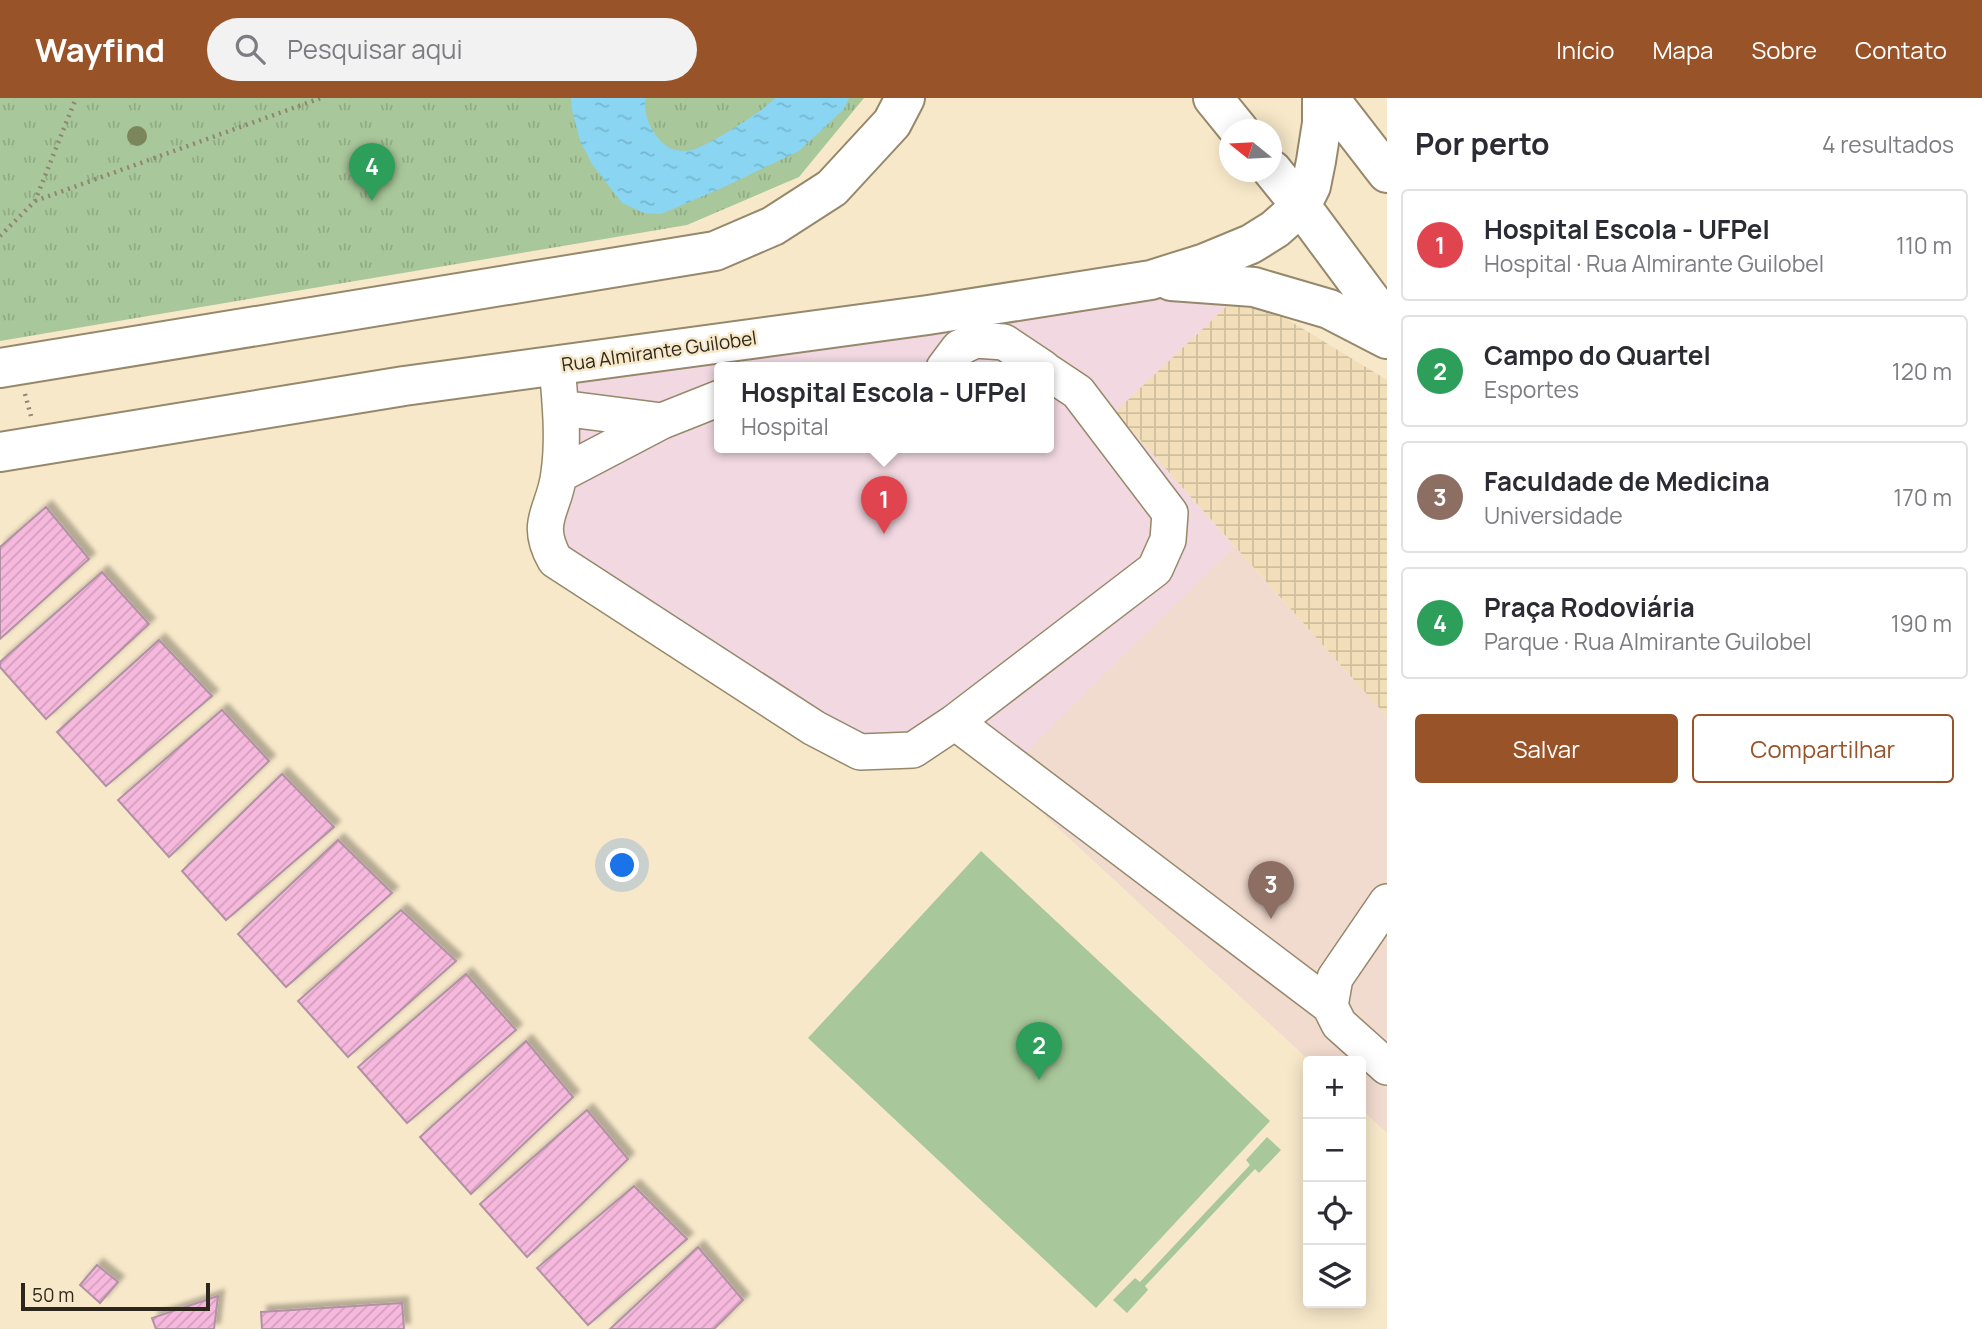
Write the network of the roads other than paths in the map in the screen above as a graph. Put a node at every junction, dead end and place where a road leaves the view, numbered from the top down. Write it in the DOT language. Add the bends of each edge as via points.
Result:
graph roads {
  1 [pos="905,98"];
  2 [pos="1213,98"];
  3 [pos="1322,98"];
  4 [pos="1329,98"];
  5 [pos="1230,119"];
  6 [pos="1387,173"];
  7 [pos="1282,182"];
  8 [pos="1301,206"];
  9 [pos="1151,280"];
  10 [pos="1387,322"];
  11 [pos="1387,339"];
  12 [pos="948,362"];
  13 [pos="1034,362"];
  14 [pos="557,365"];
  15 [pos="1054,376"];
  16 [pos="12,378"];
  17 [pos="714,400"];
  18 [pos="561,408"];
  19 [pos="662,421"];
  20 [pos="0,452"];
  21 [pos="559,475"];
  22 [pos="956,722"];
  23 [pos="1387,902"];
  24 [pos="1329,1006"];
  25 [pos="1387,1067"];
  1 -- 16 [label="main road" via="892,123 832,188 774,226 715,251"];
  2 -- 5 [label="main road"];
  3 -- 8 [label="main road" via="1316,161"];
  4 -- 6 [label="main road"];
  7 -- 8 [label="main road"];
  8 -- 9 [label="main road, Rua Almirante Guilobel" via="1251,244"];
  8 -- 10 [label="main road"];
  9 -- 11 [label="main road" via="1255,287 1329,309"];
  9 -- 14 [label="main road, Rua Almirante Guilobel"];
  12 -- 13 [label="lane" via="959,348 975,340 1004,342"];
  14 -- 18 [label="lane"];
  14 -- 20 [label="main road, Rua Almirante Guilobel"];
  15 -- 22 [label="lane" via="1078,392 1170,513 1168,540 1155,569"];
  17 -- 19 [label="lane"];
  18 -- 19 [label="lane"];
  18 -- 21 [label="lane"];
  19 -- 21 [label="lane"];
  21 -- 22 [label="lane" via="545,523 546,544 555,560 814,728 860,752 914,750"];
  22 -- 24 [label="lane"];
  23 -- 24 [label="lane" via="1335,978"];
  24 -- 25 [label="lane" via="1339,1024"];
}
